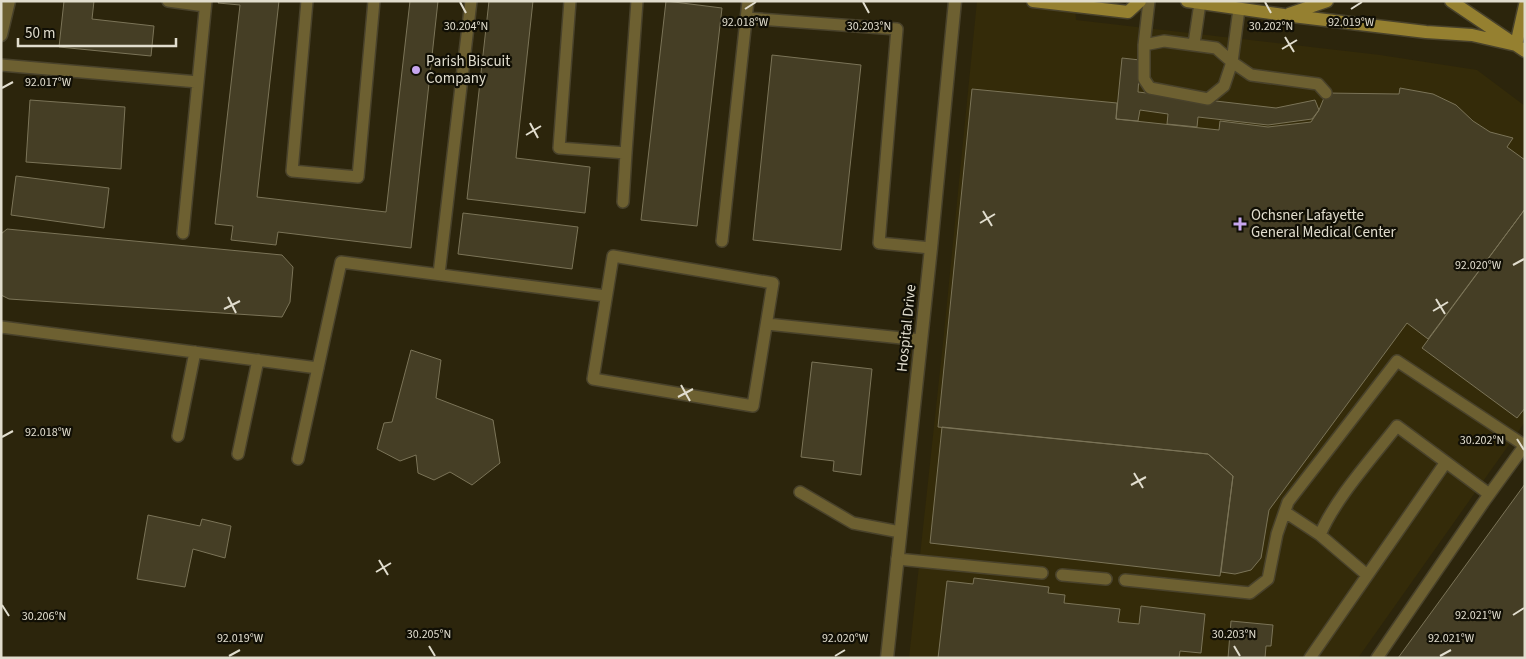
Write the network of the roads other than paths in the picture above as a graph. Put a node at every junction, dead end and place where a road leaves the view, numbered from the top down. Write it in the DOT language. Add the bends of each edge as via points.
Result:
graph roads {
  1 [pos="10,1"];
  2 [pos="168,1"];
  3 [pos="307,1"];
  4 [pos="374,1"];
  5 [pos="471,1"];
  6 [pos="570,1"];
  7 [pos="637,1"];
  8 [pos="748,1"];
  9 [pos="955,1"];
  10 [pos="1032,1"];
  11 [pos="1140,1"];
  12 [pos="1149,1"];
  13 [pos="1187,1"];
  14 [pos="1327,1"];
  15 [pos="1451,1"];
  16 [pos="1200,3"];
  17 [pos="206,4"];
  18 [pos="1525,6"];
  19 [pos="1239,9"];
  20 [pos="1284,15"];
  21 [pos="746,18"];
  22 [pos="2,28"];
  23 [pos="1194,44"];
  24 [pos="1144,45"];
  25 [pos="1521,48"];
  26 [pos="1232,62"];
  27 [pos="1,66"];
  28 [pos="198,82"];
  29 [pos="1326,93"];
  30 [pos="626,154"];
  31 [pos="623,202"];
  32 [pos="183,233"];
  33 [pos="722,240"];
  34 [pos="931,248"];
  35 [pos="439,274"];
  36 [pos="606,296"];
  37 [pos="767,324"];
  38 [pos="1,327"];
  39 [pos="921,340"];
  40 [pos="195,352"];
  41 [pos="258,360"];
  42 [pos="318,368"];
  43 [pos="178,436"];
  44 [pos="1524,445"];
  45 [pos="238,454"];
  46 [pos="298,459"];
  47 [pos="1446,462"];
  48 [pos="800,492"];
  49 [pos="1489,494"];
  50 [pos="1285,512"];
  51 [pos="900,532"];
  52 [pos="1320,535"];
  53 [pos="897,559"];
  54 [pos="1042,573"];
  55 [pos="1062,574"];
  56 [pos="1367,575"];
  57 [pos="1106,579"];
  58 [pos="1125,580"];
  59 [pos="887,658"];
  60 [pos="1310,658"];
  61 [pos="1377,658"];
  1 -- 22 [label="street"];
  2 -- 17 [label="lane"];
  3 -- 4 [label="lane" via="292,171 358,177"];
  5 -- 35 [label="lane"];
  6 -- 30 [label="lane" via="560,148"];
  7 -- 30 [label="lane"];
  8 -- 21 [label="lane"];
  9 -- 34 [label="street, Hospital Drive"];
  10 -- 11 [label="street" via="1128,12"];
  12 -- 24 [label="lane"];
  13 -- 16 [label="street"];
  14 -- 20 [label="street"];
  15 -- 25 [label="street"];
  16 -- 19 [label="street"];
  16 -- 23 [label="lane"];
  17 -- 28 [label="lane"];
  18 -- 25 [label="street"];
  19 -- 20 [label="street"];
  19 -- 26 [label="lane"];
  20 -- 25 [label="street" via="1472,35"];
  21 -- 33 [label="lane"];
  21 -- 34 [label="lane" via="897,29 879,243"];
  23 -- 24 [label="lane" via="1164,40"];
  23 -- 26 [label="lane" via="1216,48"];
  24 -- 26 [label="lane" via="1144,79 1150,88 1208,99 1224,86"];
  26 -- 29 [label="lane" via="1251,75 1318,84"];
  27 -- 28 [label="lane"];
  28 -- 32 [label="lane"];
  30 -- 31 [label="lane"];
  34 -- 39 [label="street, Hospital Drive"];
  35 -- 36 [label="lane"];
  35 -- 42 [label="lane" via="340,262"];
  36 -- 37 [label="lane" via="613,256 773,283"];
  36 -- 37 [label="lane" via="592,379 753,406"];
  37 -- 39 [label="lane"];
  38 -- 40 [label="lane"];
  39 -- 51 [label="street, Hospital Drive"];
  40 -- 41 [label="lane"];
  40 -- 43 [label="lane"];
  41 -- 42 [label="lane"];
  41 -- 45 [label="lane"];
  42 -- 46 [label="lane"];
  44 -- 49 [label="lane"];
  44 -- 50 [label="lane" via="1397,362 1288,502"];
  47 -- 49 [label="lane"];
  47 -- 52 [label="lane" via="1397,426 1347,492"];
  47 -- 56 [label="lane"];
  48 -- 51 [label="lane" via="853,522"];
  49 -- 61 [label="lane"];
  50 -- 52 [label="lane"];
  50 -- 58 [label="lane" via="1268,579 1250,593"];
  51 -- 53 [label="street, Hospital Drive"];
  52 -- 56 [label="lane"];
  53 -- 54 [label="lane"];
  53 -- 59 [label="street, Hospital Drive"];
  55 -- 57 [label="lane"];
  56 -- 60 [label="lane"];
}
